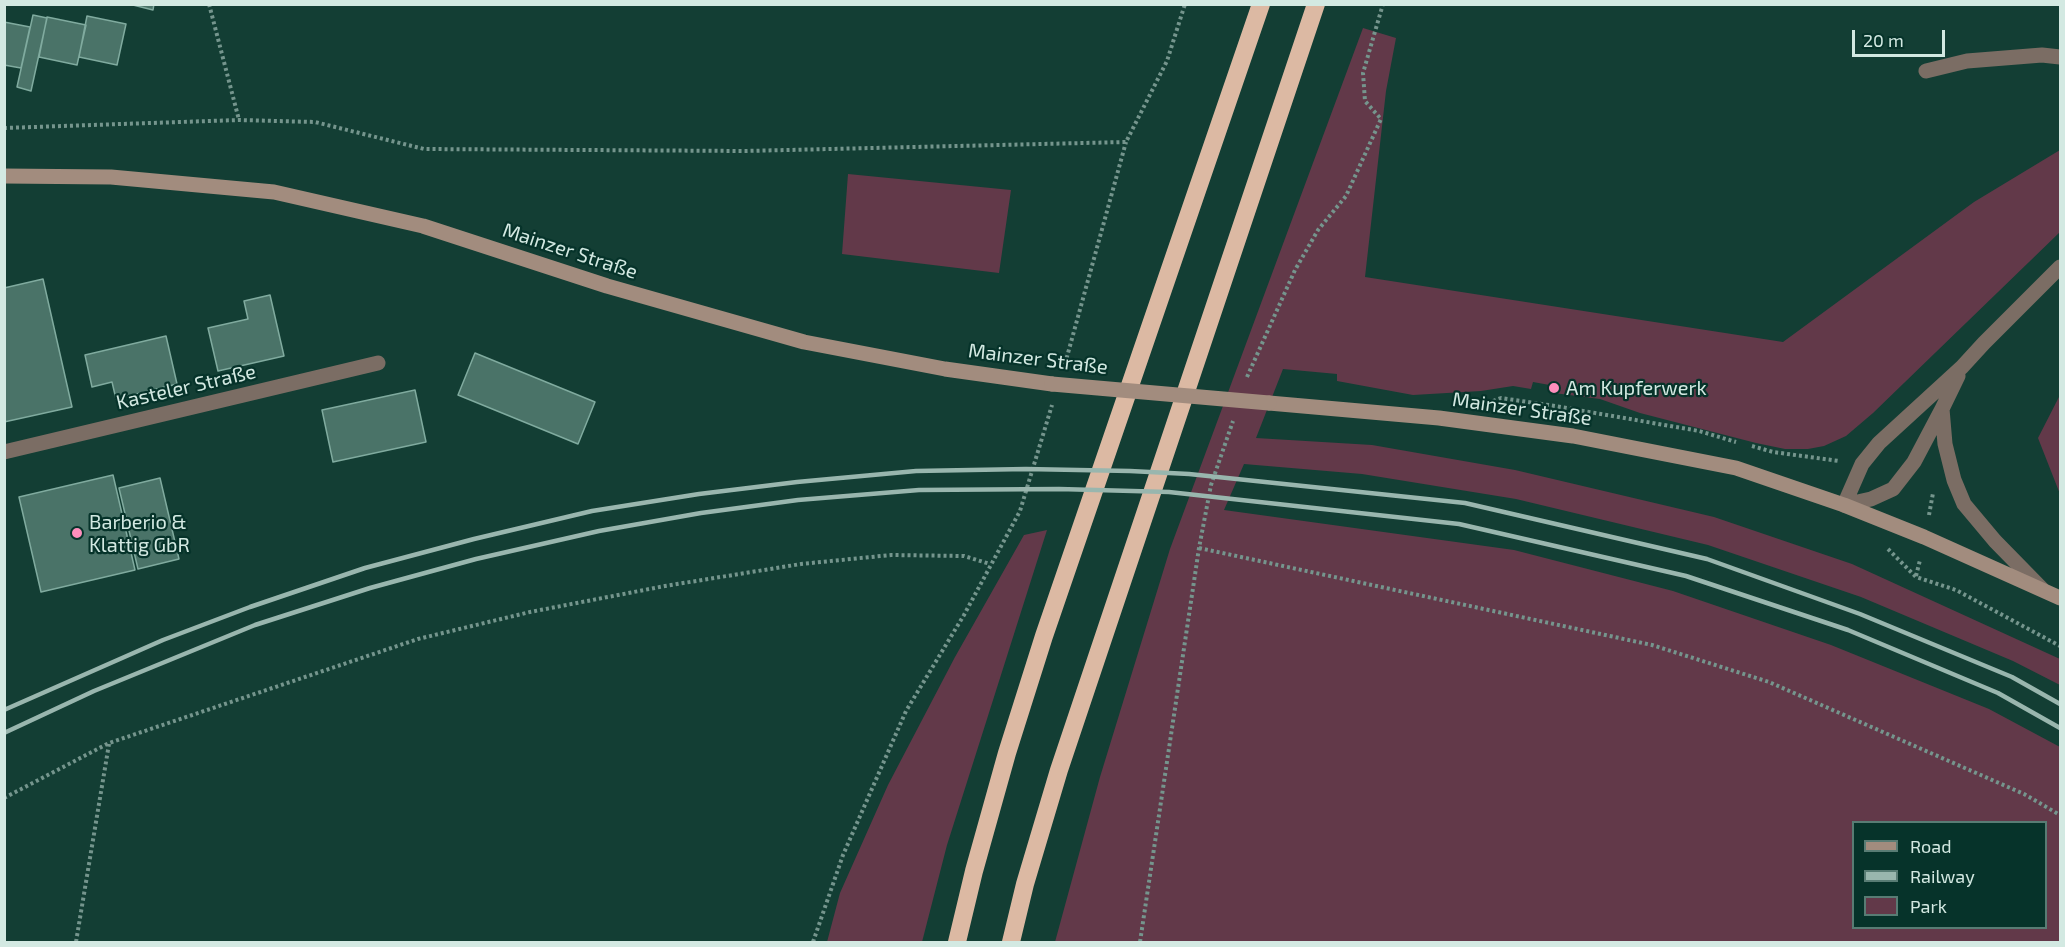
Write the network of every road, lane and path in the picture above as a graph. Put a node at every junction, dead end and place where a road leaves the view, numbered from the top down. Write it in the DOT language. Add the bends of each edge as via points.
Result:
graph roads {
  1 [pos="209,4"];
  2 [pos="1185,4"];
  3 [pos="1261,4"];
  4 [pos="1316,4"];
  5 [pos="1383,4"];
  6 [pos="2061,57"];
  7 [pos="1926,71"];
  8 [pos="239,120"];
  9 [pos="4,128"];
  10 [pos="1126,142"];
  11 [pos="4,176"];
  12 [pos="2061,267"];
  13 [pos="378,363"];
  14 [pos="1962,368"];
  15 [pos="1063,370"];
  16 [pos="1244,388"];
  17 [pos="1053,402"];
  18 [pos="1942,409"];
  19 [pos="1233,420"];
  20 [pos="4,452"];
  21 [pos="1844,505"];
  22 [pos="1199,548"];
  23 [pos="990,564"];
  24 [pos="1916,577"];
  25 [pos="2042,589"];
  26 [pos="2061,598"];
  27 [pos="2061,646"];
  28 [pos="109,743"];
  29 [pos="4,798"];
  30 [pos="2061,815"];
  31 [pos="76,942"];
  32 [pos="813,942"];
  33 [pos="957,942"];
  34 [pos="1011,942"];
  35 [pos="1140,942"];
  1 -- 8 [label="path"];
  2 -- 10 [label="path" via="1167,61"];
  3 -- 33 [label="highway" via="1044,636 1007,753"];
  4 -- 34 [label="highway" via="1059,770"];
  5 -- 16 [label="path" via="1363,73 1365,101 1381,119 1346,196 1318,230 1295,270"];
  6 -- 7 [label="street" via="2042,54 1967,61"];
  8 -- 9 [label="path"];
  8 -- 10 [label="path" via="315,122 424,149 745,151"];
  10 -- 15 [label="path"];
  11 -- 21 [label="main road, Mainzer Straße, bridge" via="111,177 274,192 423,226 607,286 804,342 945,369 1052,384 1439,418 1574,436 1736,468"];
  12 -- 14 [label="street"];
  13 -- 20 [label="street, Kasteler Straße"];
  14 -- 18 [label="street"];
  14 -- 21 [label="street" via="1879,443 1863,464"];
  17 -- 23 [label="path" via="1020,511"];
  18 -- 21 [label="street" via="1914,462 1893,489"];
  18 -- 25 [label="street" via="1945,444 1964,504"];
  19 -- 22 [label="path" via="1211,485"];
  21 -- 25 [label="main road, Mainzer Straße"];
  22 -- 30 [label="path" via="1673,651 1769,682 2024,794"];
  22 -- 35 [label="path"];
  23 -- 28 [label="path" via="964,556 891,555 801,564 530,612 418,639"];
  23 -- 32 [label="path" via="906,711 843,855"];
  24 -- 27 [label="path" via="1956,590"];
  25 -- 26 [label="main road, Mainzer Straße"];
  28 -- 29 [label="path"];
  28 -- 31 [label="path"];
}
